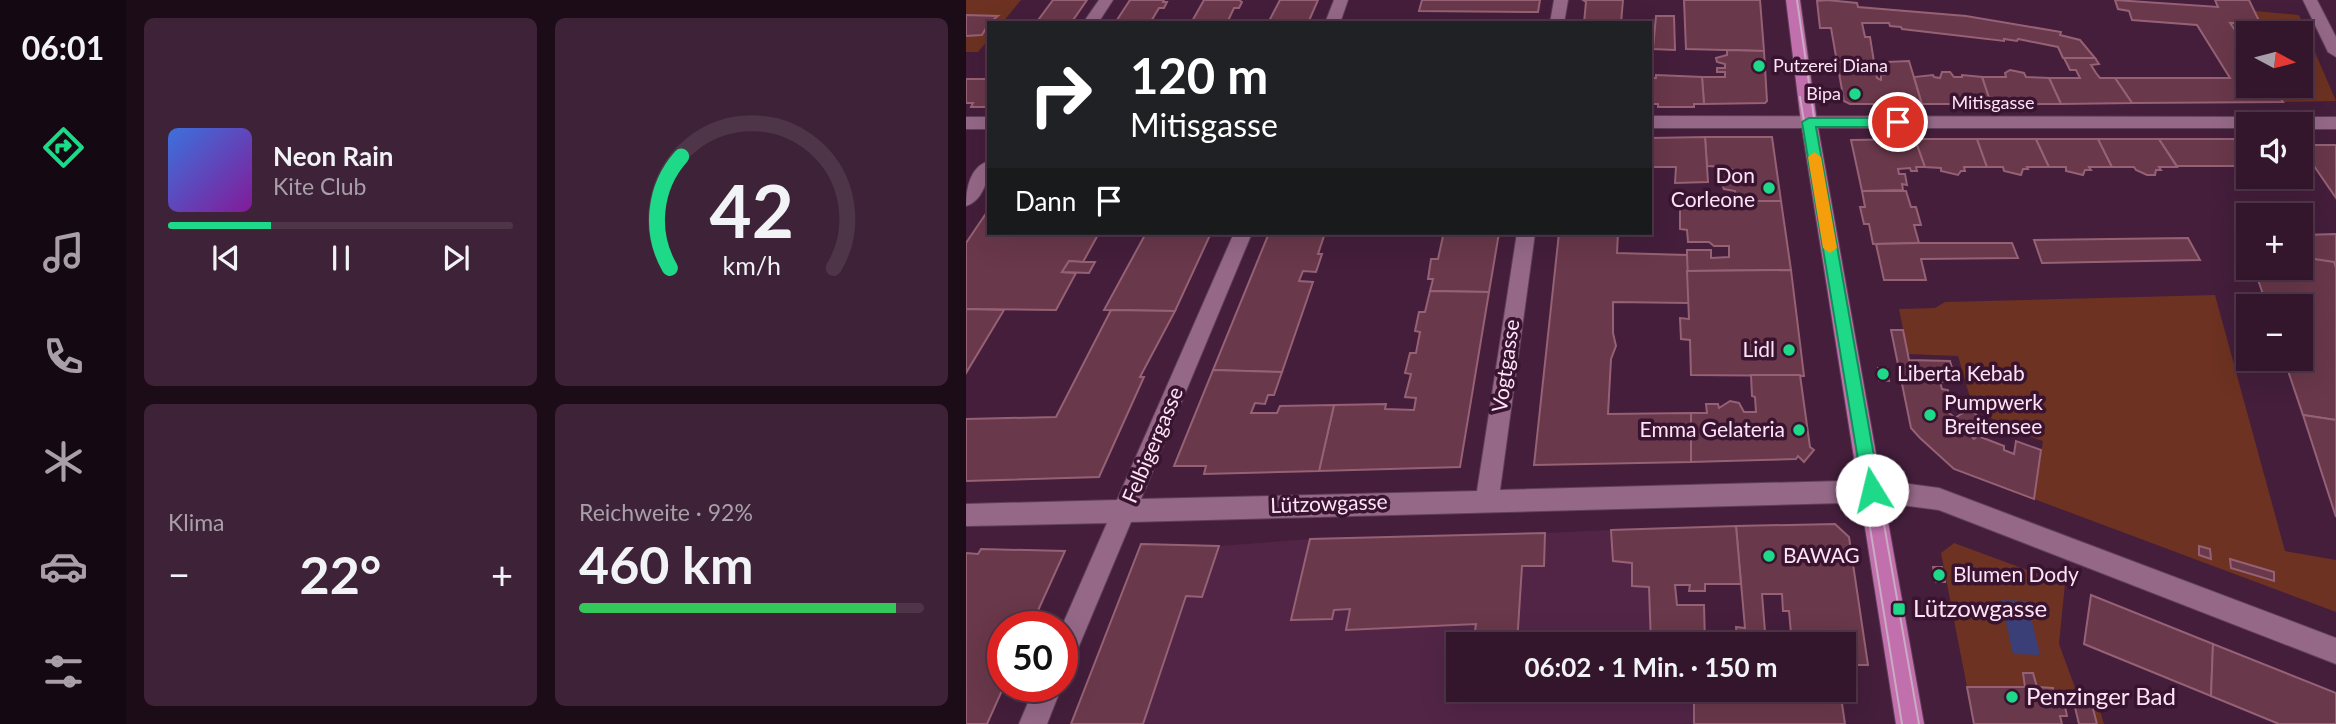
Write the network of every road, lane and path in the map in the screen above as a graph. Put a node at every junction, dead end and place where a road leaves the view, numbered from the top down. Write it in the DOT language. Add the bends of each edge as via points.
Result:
graph roads {
  1 [pos="1106,0"];
  2 [pos="1341,0"];
  3 [pos="1561,0"];
  4 [pos="1794,0"];
  5 [pos="2311,0"];
  6 [pos="1091,21"];
  7 [pos="1333,21"];
  8 [pos="1558,21"];
  9 [pos="2336,52"];
  10 [pos="1652,122"];
  11 [pos="1809,122"];
  12 [pos="966,123"];
  13 [pos="987,123"];
  14 [pos="2336,123"];
  15 [pos="987,170"];
  16 [pos="966,199"];
  17 [pos="1242,235"];
  18 [pos="1526,235"];
  19 [pos="1872,490"];
  20 [pos="1487,500"];
  21 [pos="1126,509"];
  22 [pos="966,516"];
  23 [pos="1078,619"];
  24 [pos="2336,650"];
  25 [pos="1042,702"];
  26 [pos="1033,724"];
  27 [pos="1910,724"];
  1 -- 6 [label="street"];
  2 -- 7 [label="street"];
  3 -- 8 [label="street"];
  4 -- 11 [label="main road"];
  5 -- 9 [label="street"];
  10 -- 11 [label="street, Mitisgasse"];
  11 -- 14 [label="street, Mitisgasse"];
  11 -- 19 [label="main road"];
  12 -- 13 [label="street"];
  15 -- 16 [label="street"];
  17 -- 21 [label="street, Felbigergasse"];
  18 -- 20 [label="street, Vogtgasse"];
  19 -- 20 [label="street, Lützowgasse"];
  19 -- 24 [label="street, Lützowgasse" via="1939,499"];
  19 -- 27 [label="main road"];
  20 -- 21 [label="street, Lützowgasse"];
  21 -- 22 [label="street, Lützowgasse"];
  21 -- 23 [label="street, Felbigergasse"];
  25 -- 26 [label="street"];
}
